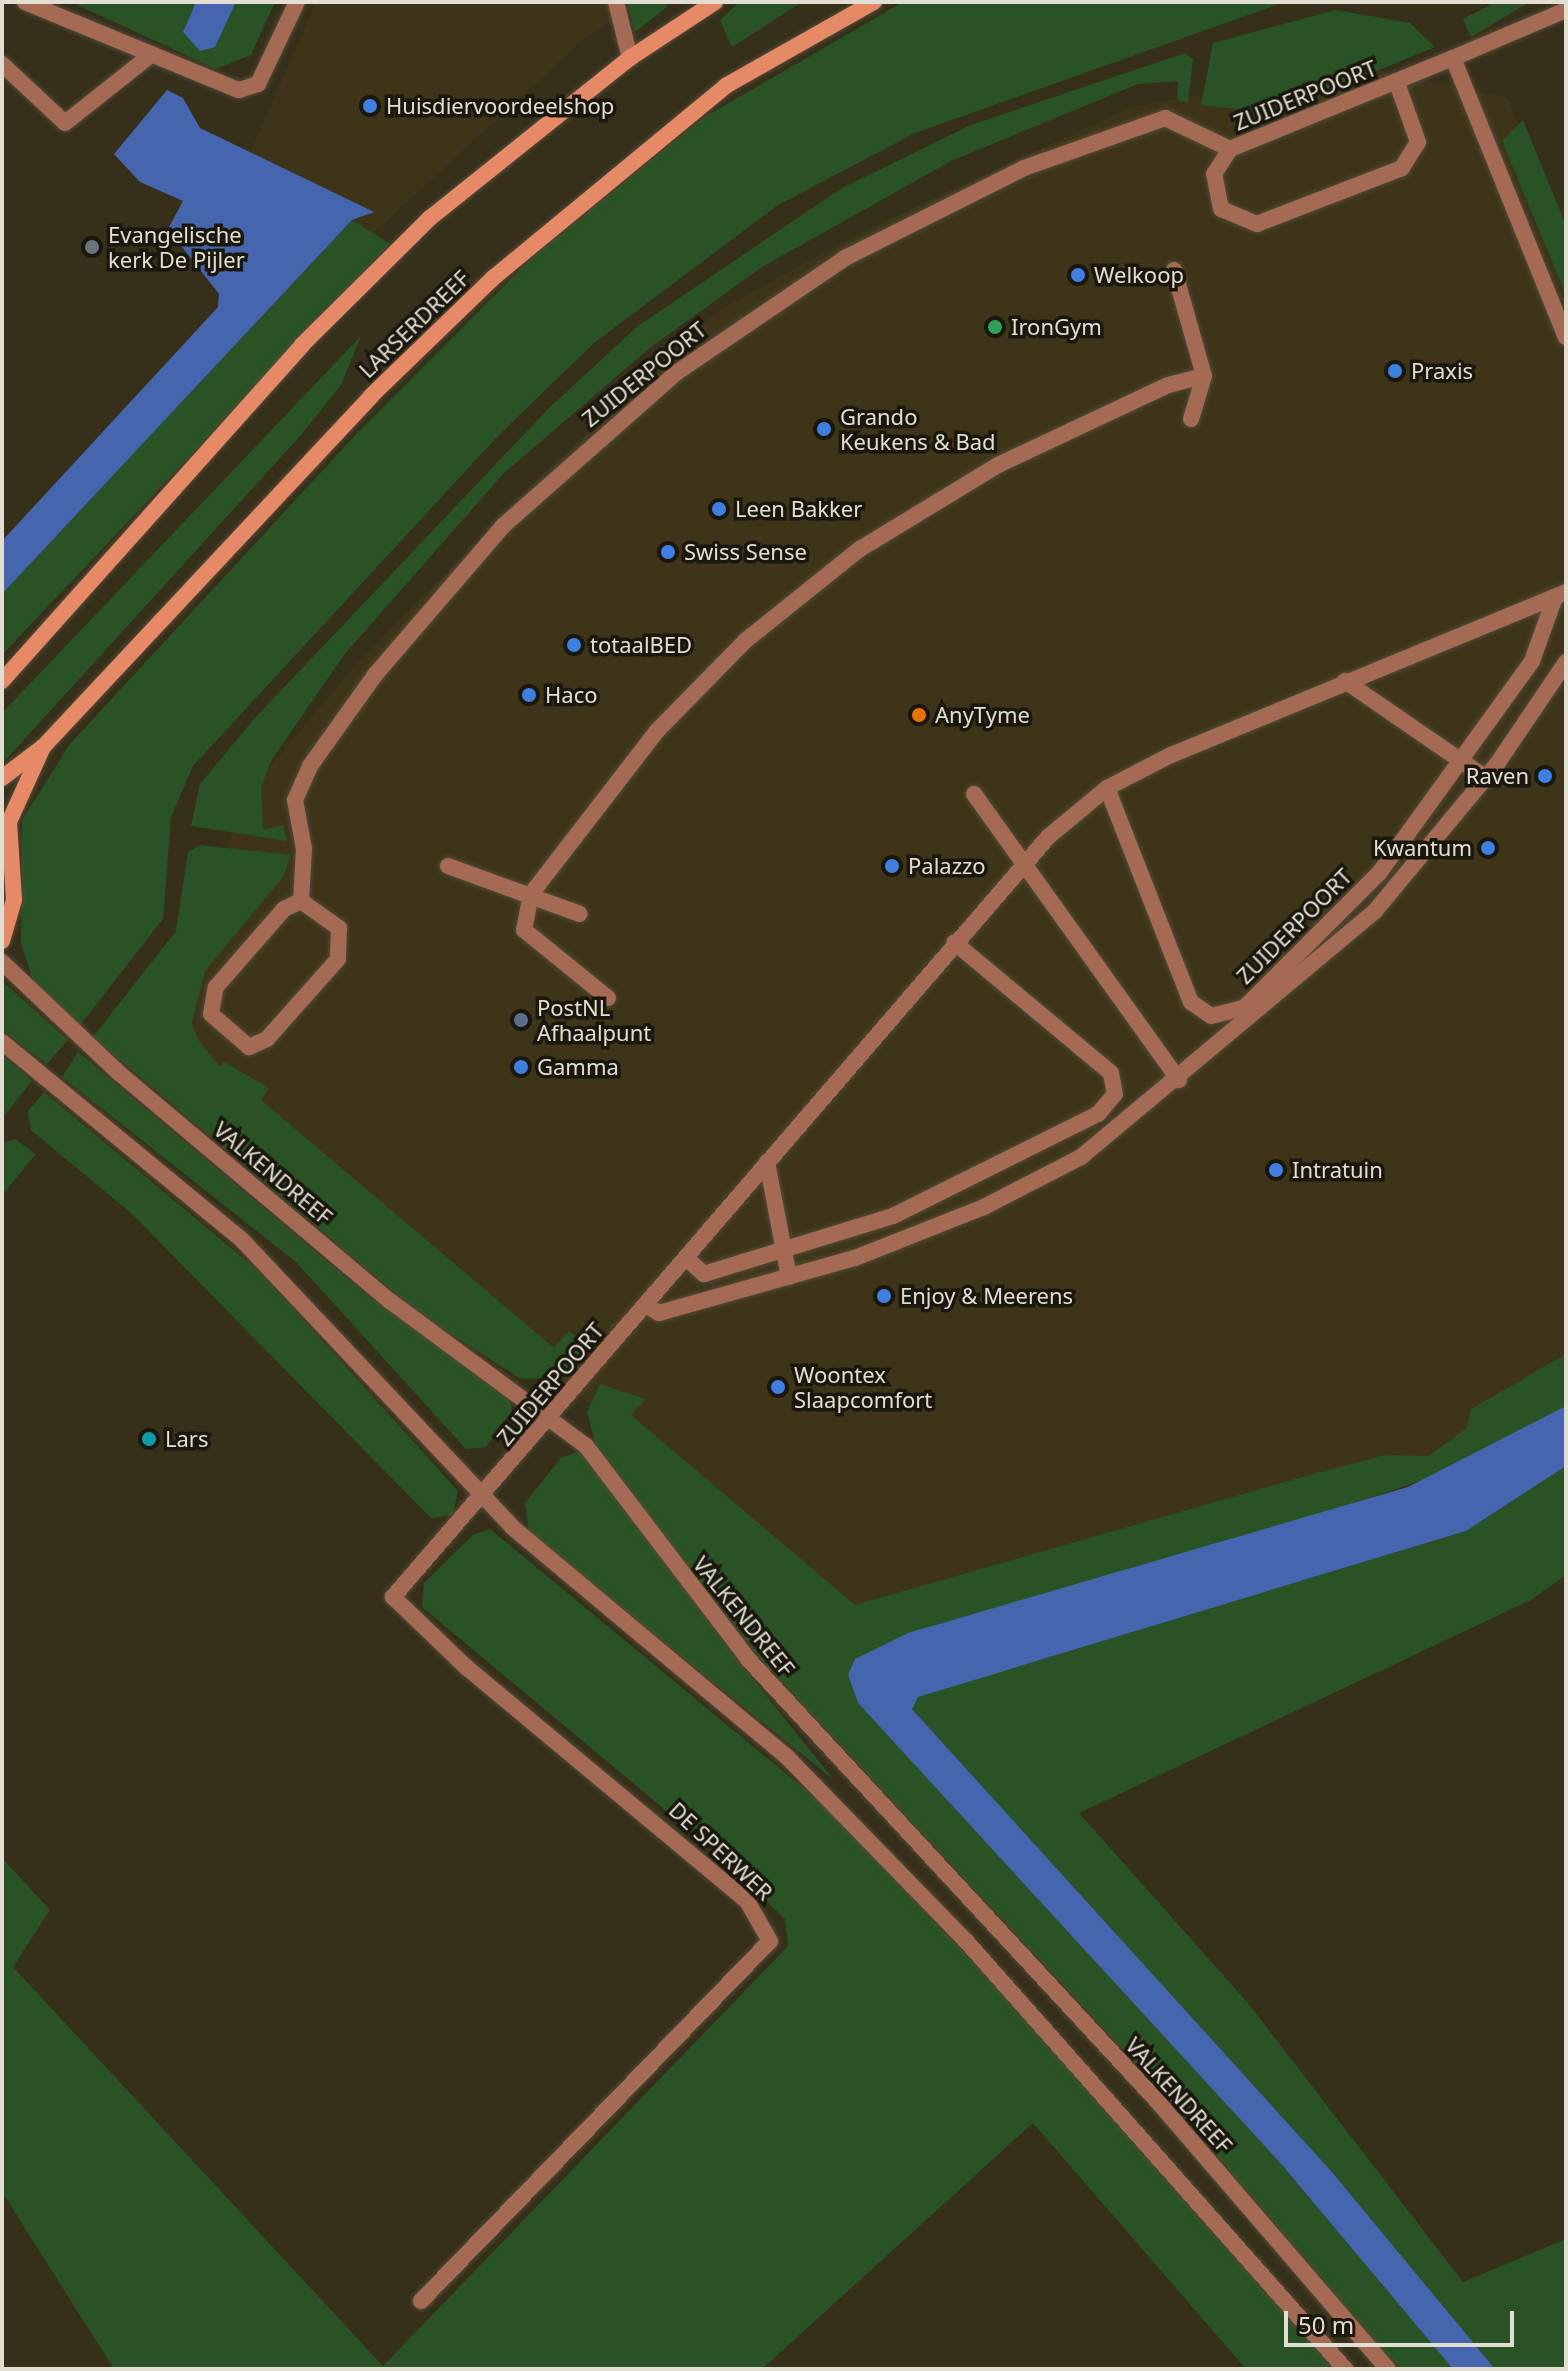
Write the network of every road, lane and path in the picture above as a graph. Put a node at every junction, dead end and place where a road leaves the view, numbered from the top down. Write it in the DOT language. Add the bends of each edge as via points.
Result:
graph roads {
  1 [pos="25,2"];
  2 [pos="297,2"];
  3 [pos="616,2"];
  4 [pos="874,2"];
  5 [pos="710,3"];
  6 [pos="1566,10"];
  7 [pos="152,54"];
  8 [pos="630,58"];
  9 [pos="1453,58"];
  10 [pos="2,64"];
  11 [pos="1397,83"];
  12 [pos="1230,149"];
  13 [pos="1174,270"];
  14 [pos="1566,337"];
  15 [pos="1204,376"];
  16 [pos="1191,419"];
  17 [pos="1560,594"];
  18 [pos="1566,662"];
  19 [pos="2,681"];
  20 [pos="1345,681"];
  21 [pos="43,747"];
  22 [pos="1462,761"];
  23 [pos="2,778"];
  24 [pos="1486,778"];
  25 [pos="1107,788"];
  26 [pos="974,794"];
  27 [pos="1022,863"];
  28 [pos="448,866"];
  29 [pos="531,894"];
  30 [pos="301,901"];
  31 [pos="580,914"];
  32 [pos="2,941"];
  33 [pos="954,942"];
  34 [pos="2,962"];
  35 [pos="608,998"];
  36 [pos="2,1042"];
  37 [pos="1179,1080"];
  38 [pos="767,1162"];
  39 [pos="784,1252"];
  40 [pos="686,1258"];
  41 [pos="789,1277"];
  42 [pos="646,1305"];
  43 [pos="553,1417"];
  44 [pos="486,1491"];
  45 [pos="421,2301"];
  46 [pos="1345,2369"];
  47 [pos="1388,2369"];
  1 -- 7 [label="street"];
  2 -- 7 [label="street" via="258,84 239,90"];
  3 -- 8 [label="street"];
  4 -- 21 [label="main road, LARSERDREEF" via="727,85 505,267 371,396"];
  5 -- 8 [label="main road"];
  6 -- 9 [label="street, ZUIDERPOORT"];
  7 -- 10 [label="street" via="65,123"];
  8 -- 19 [label="main road" via="430,218 302,345"];
  9 -- 11 [label="street, ZUIDERPOORT"];
  9 -- 14 [label="street"];
  11 -- 12 [label="street, ZUIDERPOORT"];
  11 -- 12 [label="street, ZUIDERPOORT" via="1418,142 1402,168 1257,224 1221,209 1213,189"];
  12 -- 30 [label="street, ZUIDERPOORT" via="1165,118 1024,168 845,258 676,373 503,526 315,758 295,800 304,849"];
  13 -- 15 [label="street"];
  15 -- 16 [label="street"];
  15 -- 29 [label="street" via="1168,385 998,465 860,549 745,641 657,731"];
  17 -- 20 [label="street, ZUIDERPOORT"];
  17 -- 22 [label="street, ZUIDERPOORT" via="1532,661"];
  18 -- 24 [label="street, ZUIDERPOORT"];
  20 -- 22 [label="street"];
  20 -- 25 [label="street, ZUIDERPOORT"];
  21 -- 23 [label="main road, LARSERDREEF"];
  21 -- 32 [label="main road, LARSERDREEF" via="9,822 14,900"];
  22 -- 24 [label="street"];
  22 -- 25 [label="street, ZUIDERPOORT" via="1369,883 1244,1008 1211,1016 1191,1002"];
  24 -- 37 [label="street, ZUIDERPOORT" via="1375,911"];
  25 -- 27 [label="street, ZUIDERPOORT"];
  26 -- 27 [label="street"];
  27 -- 33 [label="street, ZUIDERPOORT"];
  27 -- 37 [label="street"];
  28 -- 29 [label="street"];
  29 -- 31 [label="street"];
  29 -- 35 [label="street" via="524,930"];
  30 -- 30 [label="street" via="284,909 216,987 211,1014 249,1047 267,1039 338,959 339,928"];
  33 -- 38 [label="street, ZUIDERPOORT"];
  33 -- 39 [label="street" via="1111,1073 1115,1094 1098,1114 893,1216"];
  34 -- 43 [label="street, VALKENDREEF" via="119,1073 390,1301"];
  36 -- 44 [label="street" via="242,1240"];
  37 -- 41 [label="street, ZUIDERPOORT" via="1081,1157 984,1207"];
  38 -- 39 [label="street"];
  38 -- 40 [label="street, ZUIDERPOORT"];
  39 -- 40 [label="street" via="704,1274"];
  39 -- 41 [label="street"];
  40 -- 42 [label="street, ZUIDERPOORT"];
  41 -- 42 [label="street, ZUIDERPOORT" via="659,1313"];
  42 -- 43 [label="street, ZUIDERPOORT"];
  43 -- 44 [label="street, ZUIDERPOORT"];
  43 -- 47 [label="street, VALKENDREEF" via="586,1446 806,1725 1159,2103"];
  44 -- 45 [label="street, DE SPERWER" via="393,1597 466,1667 747,1901 770,1941"];
  44 -- 46 [label="street" via="512,1527 575,1585 787,1757 966,1941"];
}
